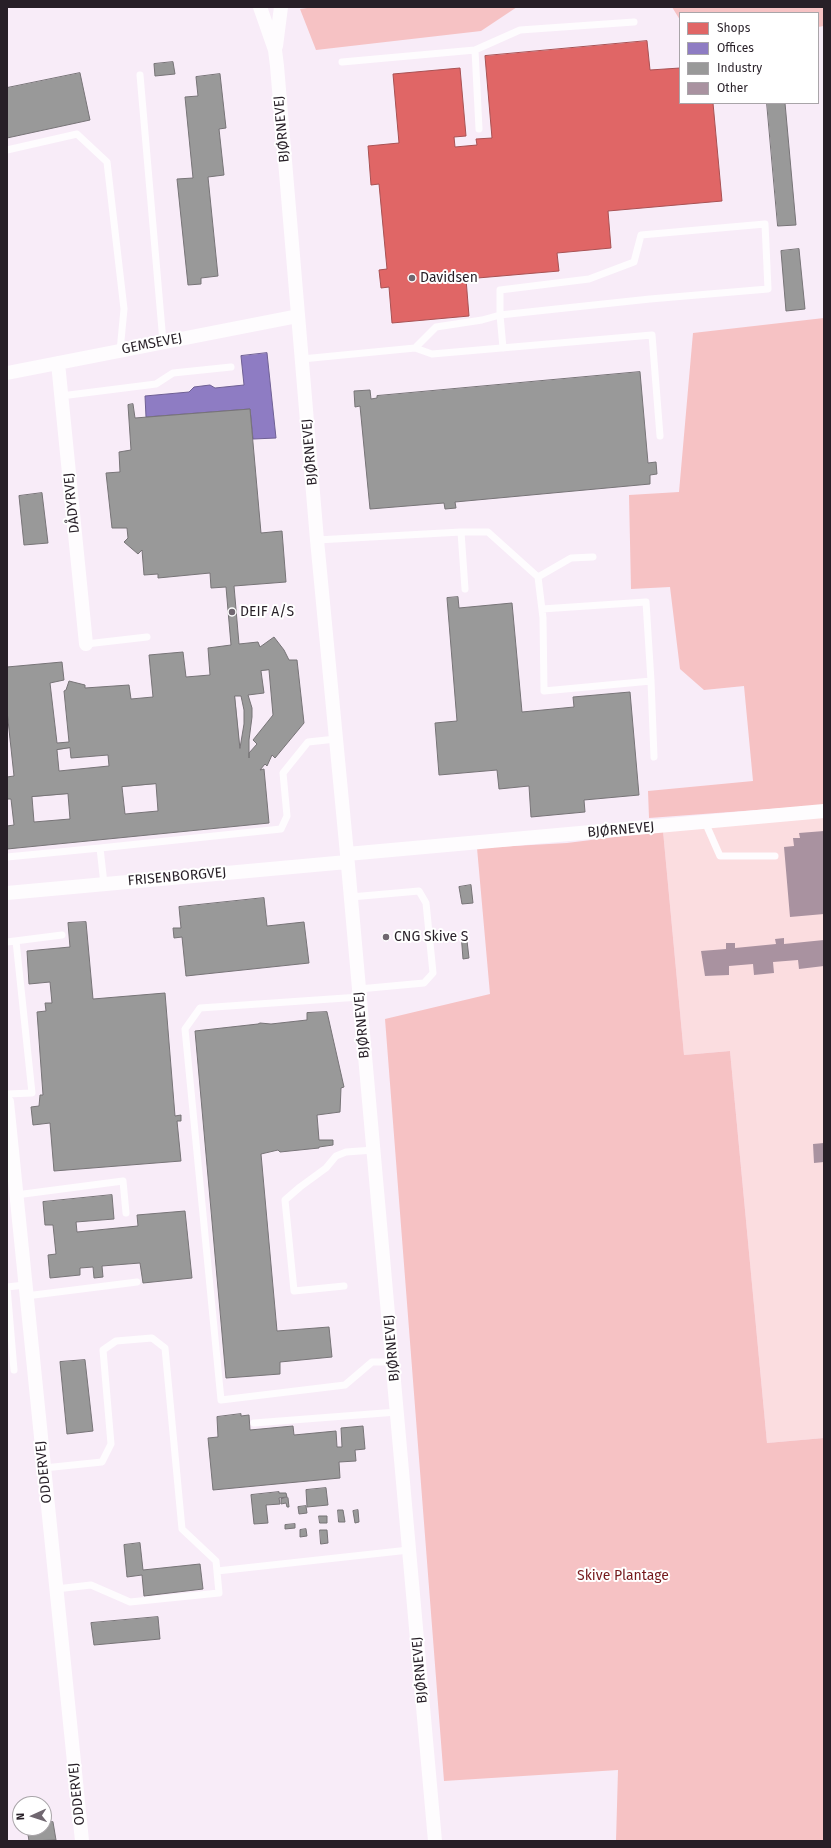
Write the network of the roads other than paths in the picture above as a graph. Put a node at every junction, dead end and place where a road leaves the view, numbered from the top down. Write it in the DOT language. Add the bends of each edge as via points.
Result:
graph roads {
  1 [pos="260,7"];
  2 [pos="281,7"];
  3 [pos="634,22"];
  4 [pos="275,50"];
  5 [pos="475,50"];
  6 [pos="342,62"];
  7 [pos="140,75"];
  8 [pos="479,129"];
  9 [pos="7,150"];
  10 [pos="500,315"];
  11 [pos="298,316"];
  12 [pos="163,342"];
  13 [pos="416,348"];
  14 [pos="503,348"];
  15 [pos="120,351"];
  16 [pos="302,359"];
  17 [pos="58,363"];
  18 [pos="231,367"];
  19 [pos="7,373"];
  20 [pos="61,396"];
  21 [pos="660,436"];
  22 [pos="461,532"];
  23 [pos="317,540"];
  24 [pos="593,557"];
  25 [pos="538,577"];
  26 [pos="465,589"];
  27 [pos="542,609"];
  28 [pos="147,637"];
  29 [pos="86,644"];
  30 [pos="651,681"];
  31 [pos="336,739"];
  32 [pos="654,757"];
  33 [pos="824,812"];
  34 [pos="705,822"];
  35 [pos="100,848"];
  36 [pos="775,856"];
  37 [pos="7,858"];
  38 [pos="347,858"];
  39 [pos="104,884"];
  40 [pos="7,893"];
  41 [pos="350,897"];
  42 [pos="62,935"];
  43 [pos="16,941"];
  44 [pos="7,942"];
  45 [pos="359,993"];
  46 [pos="7,1094"];
  47 [pos="7,1102"];
  48 [pos="374,1150"];
  49 [pos="16,1195"];
  50 [pos="126,1212"];
  51 [pos="137,1282"];
  52 [pos="344,1286"];
  53 [pos="26,1290"];
  54 [pos="393,1362"];
  55 [pos="14,1370"];
  56 [pos="397,1412"];
  57 [pos="254,1423"];
  58 [pos="44,1468"];
  59 [pos="410,1550"];
  60 [pos="217,1571"];
  61 [pos="56,1589"];
  62 [pos="82,1841"];
  63 [pos="435,1841"];
  1 -- 4 [label="street, BJØRNEVEJ"];
  2 -- 4 [label="street, BJØRNEVEJ"];
  3 -- 5 [label="lane" via="520,30"];
  4 -- 11 [label="street, BJØRNEVEJ"];
  5 -- 6 [label="lane"];
  5 -- 8 [label="lane"];
  7 -- 12 [label="lane"];
  9 -- 15 [label="lane" via="77,134 107,162 124,309"];
  10 -- 10 [label="lane" via="650,298 768,289 765,224 641,235 634,262 589,279 500,290"];
  10 -- 13 [label="lane" via="436,327"];
  10 -- 14 [label="lane"];
  11 -- 12 [label="street, GEMSEVEJ"];
  11 -- 16 [label="street, BJØRNEVEJ"];
  12 -- 15 [label="street, GEMSEVEJ"];
  13 -- 14 [label="lane" via="432,354"];
  13 -- 16 [label="lane"];
  14 -- 21 [label="lane" via="652,335"];
  15 -- 17 [label="street, GEMSEVEJ"];
  16 -- 23 [label="street, BJØRNEVEJ"];
  17 -- 19 [label="street, GEMSEVEJ"];
  17 -- 20 [label="street, DÅDYRVEJ"];
  18 -- 20 [label="lane" via="173,373 156,384"];
  20 -- 29 [label="street, DÅDYRVEJ"];
  22 -- 23 [label="lane"];
  22 -- 25 [label="lane" via="488,532"];
  22 -- 26 [label="lane"];
  23 -- 31 [label="street, BJØRNEVEJ"];
  24 -- 25 [label="lane" via="571,558"];
  25 -- 27 [label="lane"];
  27 -- 30 [label="lane" via="646,602"];
  27 -- 30 [label="lane" via="544,691"];
  28 -- 29 [label="lane"];
  30 -- 32 [label="lane"];
  31 -- 35 [label="lane" via="308,742 283,773 287,816 281,828"];
  31 -- 38 [label="street, BJØRNEVEJ"];
  33 -- 34 [label="street, BJØRNEVEJ"];
  34 -- 36 [label="lane" via="720,856"];
  34 -- 38 [label="street, BJØRNEVEJ"];
  35 -- 37 [label="lane"];
  35 -- 39 [label="lane"];
  38 -- 39 [label="street, FRISENBORGVEJ"];
  38 -- 41 [label="street, BJØRNEVEJ"];
  39 -- 40 [label="street, FRISENBORGVEJ"];
  41 -- 45 [label="street, BJØRNEVEJ"];
  41 -- 45 [label="lane" via="419,891 426,903 433,973 424,983"];
  42 -- 43 [label="lane"];
  43 -- 44 [label="lane"];
  43 -- 46 [label="lane" via="32,1093"];
  45 -- 48 [label="street, BJØRNEVEJ"];
  45 -- 54 [label="lane" via="200,1008 185,1029 221,1400 345,1385 372,1362"];
  47 -- 49 [label="street, ODDERVEJ"];
  48 -- 52 [label="lane" via="346,1152 336,1156 326,1168 285,1200 294,1291"];
  48 -- 54 [label="street, BJØRNEVEJ"];
  49 -- 50 [label="lane" via="123,1181"];
  49 -- 53 [label="street, ODDERVEJ"];
  51 -- 53 [label="lane"];
  53 -- 55 [label="lane" via="7,1287"];
  53 -- 58 [label="street, ODDERVEJ"];
  54 -- 56 [label="street, BJØRNEVEJ"];
  56 -- 57 [label="lane"];
  56 -- 59 [label="street, BJØRNEVEJ"];
  58 -- 60 [label="lane" via="102,1462 111,1444 103,1350 116,1341 152,1338 165,1348 182,1528 216,1561"];
  58 -- 61 [label="street, ODDERVEJ"];
  59 -- 60 [label="lane"];
  59 -- 63 [label="street, BJØRNEVEJ"];
  60 -- 61 [label="lane" via="219,1593 130,1602 91,1585"];
  61 -- 62 [label="street, ODDERVEJ"];
}
